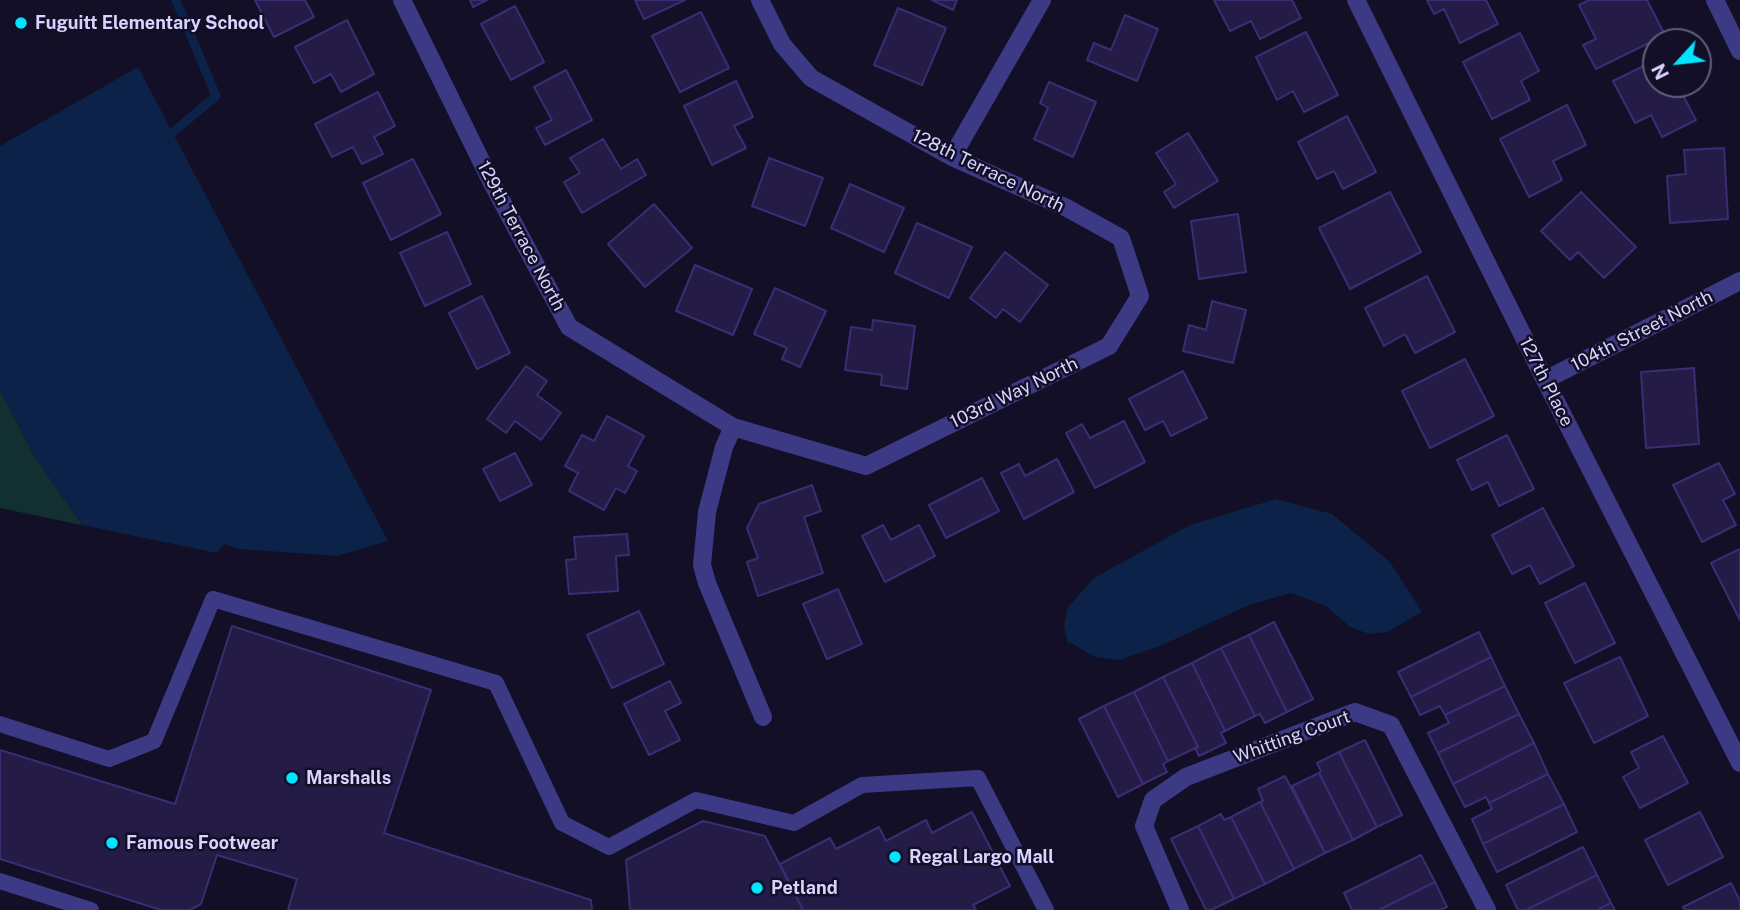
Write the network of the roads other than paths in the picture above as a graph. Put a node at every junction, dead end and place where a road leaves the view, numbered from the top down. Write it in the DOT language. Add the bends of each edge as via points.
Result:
graph roads {
  1 [pos="402,0"];
  2 [pos="760,0"];
  3 [pos="1042,0"];
  4 [pos="1356,0"];
  5 [pos="1714,0"];
  6 [pos="1740,51"];
  7 [pos="952,158"];
  8 [pos="1740,281"];
  9 [pos="1140,296"];
  10 [pos="1545,380"];
  11 [pos="733,427"];
  12 [pos="866,466"];
  13 [pos="763,717"];
  14 [pos="0,724"];
  15 [pos="1740,762"];
  16 [pos="0,881"];
  17 [pos="91,910"];
  18 [pos="1046,910"];
  19 [pos="1180,910"];
  20 [pos="1487,910"];
  1 -- 11 [label="street, 129th Terrace North" via="569,327"];
  2 -- 7 [label="street, 128th Terrace North" via="782,44 811,78"];
  3 -- 7 [label="street"];
  4 -- 10 [label="street, 127th Place"];
  5 -- 6 [label="street"];
  7 -- 9 [label="street, 128th Terrace North" via="1067,208 1121,238"];
  8 -- 10 [label="street, 104th Street North"];
  9 -- 12 [label="street, 103rd Way North" via="1109,346"];
  10 -- 15 [label="street, 127th Place"];
  11 -- 12 [label="street, 129th Terrace North"];
  11 -- 13 [label="street" via="723,447 707,512 702,565"];
  14 -- 18 [label="lane" via="108,759 154,741 213,599 496,683 562,823 609,847 696,800 794,823 862,785 978,778"];
  16 -- 17 [label="lane"];
  19 -- 20 [label="street, Whitting Court" via="1144,826 1153,800 1186,776 1355,712 1391,725"];
}
